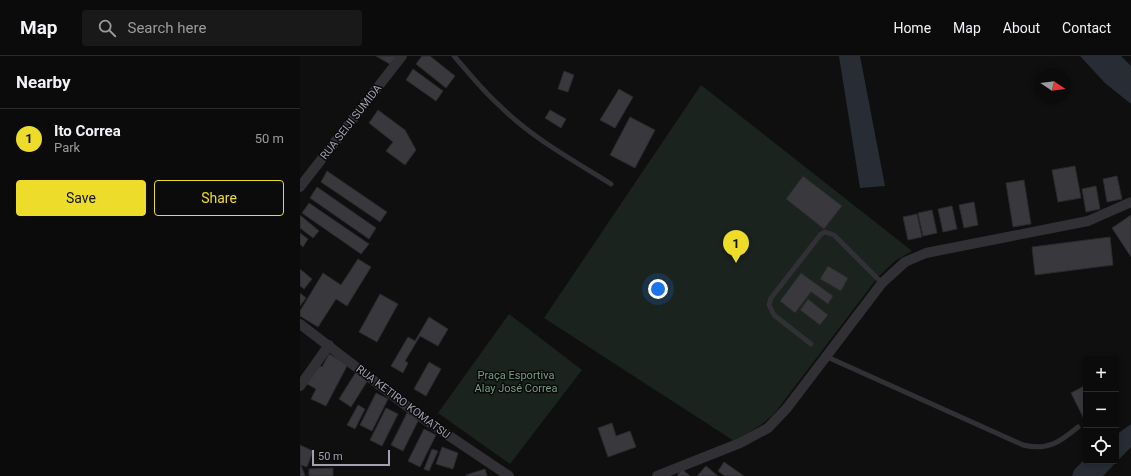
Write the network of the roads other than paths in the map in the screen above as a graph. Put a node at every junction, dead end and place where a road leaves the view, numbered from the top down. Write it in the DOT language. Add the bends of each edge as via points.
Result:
graph roads {
  1 [pos="402,56"];
  2 [pos="454,56"];
  3 [pos="611,184"];
  4 [pos="300,187"];
  5 [pos="1131,202"];
  6 [pos="882,283"];
  7 [pos="300,324"];
  8 [pos="811,344"];
  9 [pos="329,345"];
  10 [pos="825,356"];
  11 [pos="300,386"];
  12 [pos="1078,427"];
  13 [pos="509,476"];
  14 [pos="657,476"];
  1 -- 4 [label="street, RUA SEIJI SUMIDA"];
  2 -- 3 [label="lane" via="500,106 546,142"];
  5 -- 6 [label="street" via="1088,221 926,253 905,262"];
  6 -- 8 [label="lane" via="834,235 830,232 821,234 771,298 769,305 774,315"];
  6 -- 10 [label="street"];
  7 -- 9 [label="street, RUA KETIRO KOMATSU"];
  9 -- 11 [label="street"];
  9 -- 13 [label="street, RUA KETIRO KOMATSU" via="421,417"];
  10 -- 12 [label="lane" via="1023,445 1036,448 1050,446 1063,440"];
  10 -- 14 [label="street" via="787,408 768,428 740,443"];
}
